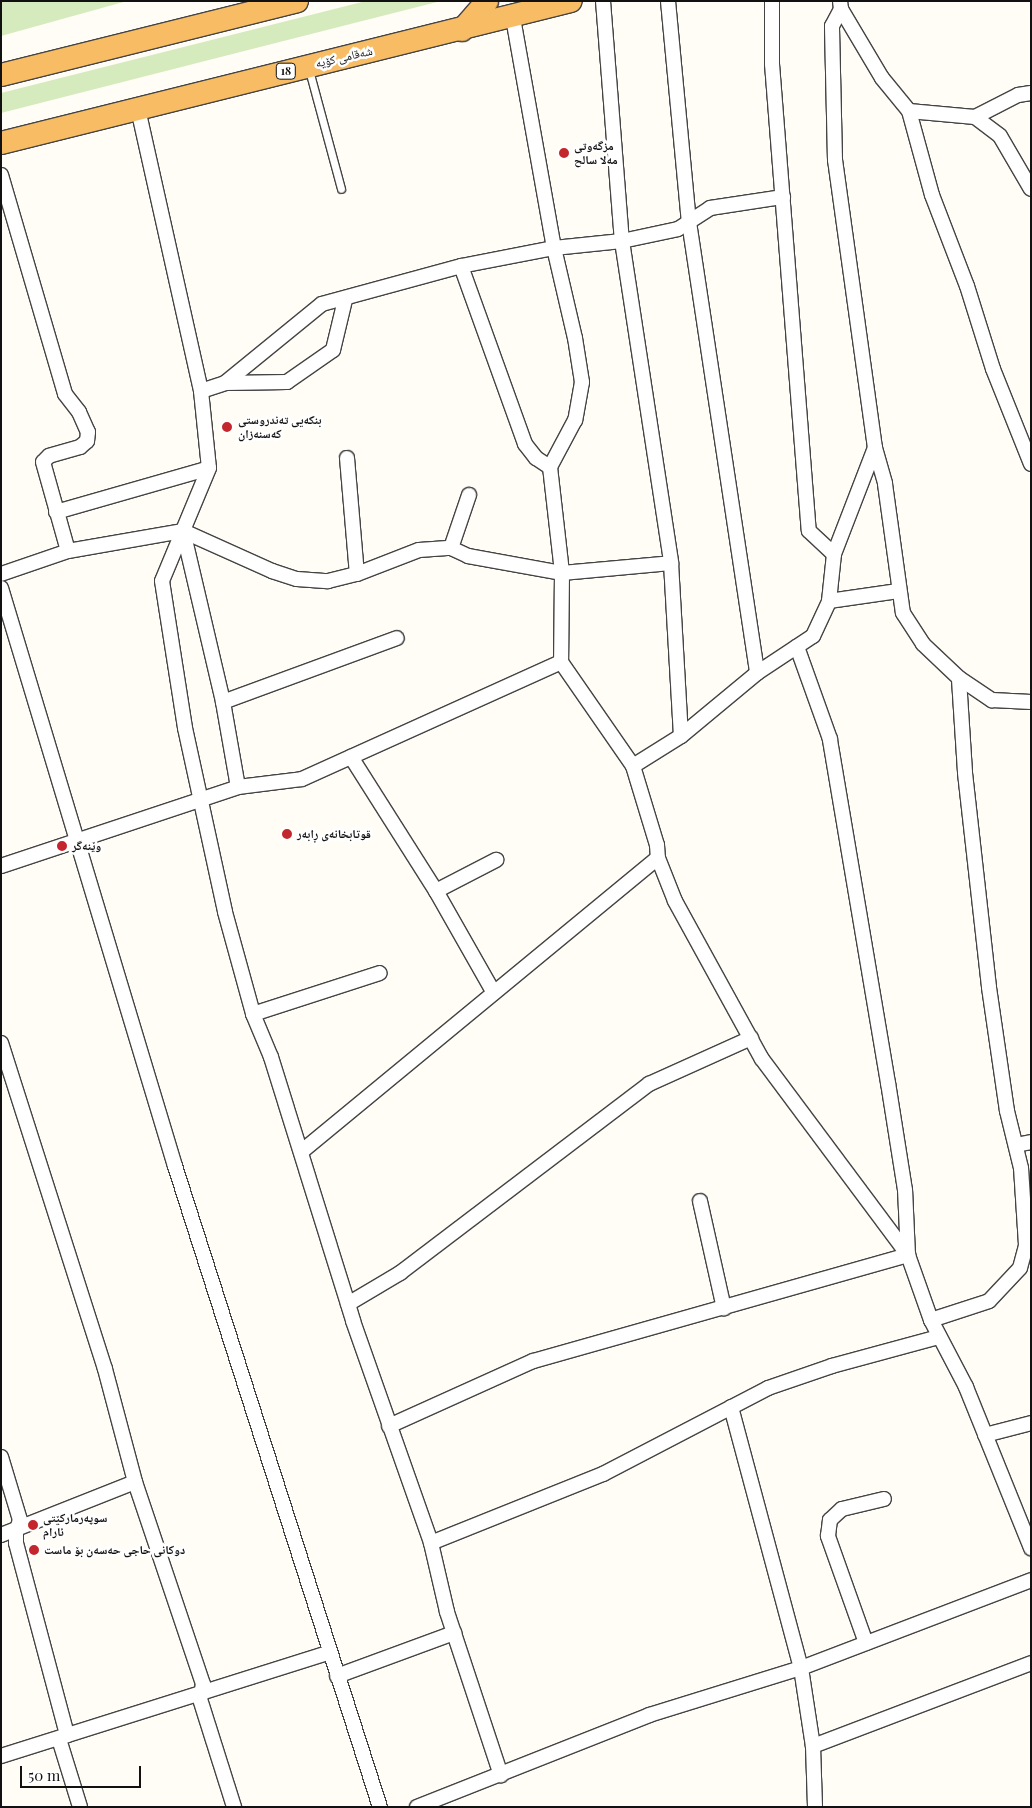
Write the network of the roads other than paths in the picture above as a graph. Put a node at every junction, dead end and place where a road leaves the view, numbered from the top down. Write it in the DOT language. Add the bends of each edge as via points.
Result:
graph roads {
  1 [pos="297,1"];
  2 [pos="487,1"];
  3 [pos="571,1"];
  4 [pos="603,1"];
  5 [pos="668,1"];
  6 [pos="772,1"];
  7 [pos="841,5"];
  8 [pos="513,18"];
  9 [pos="462,30"];
  10 [pos="308,65"];
  11 [pos="1,75"];
  12 [pos="1031,93"];
  13 [pos="138,109"];
  14 [pos="909,112"];
  15 [pos="975,117"];
  16 [pos="1,142"];
  17 [pos="1,175"];
  18 [pos="341,189"];
  19 [pos="1031,189"];
  20 [pos="783,197"];
  21 [pos="689,222"];
  22 [pos="622,241"];
  23 [pos="554,248"];
  24 [pos="461,266"];
  25 [pos="345,300"];
  26 [pos="225,383"];
  27 [pos="201,391"];
  28 [pos="875,448"];
  29 [pos="347,458"];
  30 [pos="1031,464"];
  31 [pos="550,467"];
  32 [pos="209,468"];
  33 [pos="469,495"];
  34 [pos="56,512"];
  35 [pos="183,532"];
  36 [pos="451,548"];
  37 [pos="68,552"];
  38 [pos="834,554"];
  39 [pos="671,563"];
  40 [pos="562,573"];
  41 [pos="1,574"];
  42 [pos="357,574"];
  43 [pos="1,588"];
  44 [pos="898,591"];
  45 [pos="829,601"];
  46 [pos="397,638"];
  47 [pos="797,647"];
  48 [pos="561,662"];
  49 [pos="757,674"];
  50 [pos="959,678"];
  51 [pos="223,702"];
  52 [pos="1031,702"];
  53 [pos="681,736"];
  54 [pos="351,757"];
  55 [pos="632,766"];
  56 [pos="238,787"];
  57 [pos="202,800"];
  58 [pos="76,843"];
  59 [pos="658,858"];
  60 [pos="496,860"];
  61 [pos="1,866"];
  62 [pos="436,890"];
  63 [pos="380,973"];
  64 [pos="494,993"];
  65 [pos="253,1014"];
  66 [pos="751,1038"];
  67 [pos="1,1043"];
  68 [pos="1031,1142"];
  69 [pos="1016,1145"];
  70 [pos="301,1152"];
  71 [pos="700,1202"];
  72 [pos="908,1255"];
  73 [pos="348,1304"];
  74 [pos="724,1308"];
  75 [pos="931,1320"];
  76 [pos="939,1337"];
  77 [pos="731,1407"];
  78 [pos="1031,1423"];
  79 [pos="389,1426"];
  80 [pos="985,1435"];
  81 [pos="1,1458"];
  82 [pos="135,1482"];
  83 [pos="884,1499"];
  84 [pos="16,1532"];
  85 [pos="1,1535"];
  86 [pos="431,1544"];
  87 [pos="1031,1548"];
  88 [pos="1031,1580"];
  89 [pos="454,1633"];
  90 [pos="866,1643"];
  91 [pos="330,1652"];
  92 [pos="1031,1664"];
  93 [pos="801,1668"];
  94 [pos="337,1676"];
  95 [pos="202,1692"];
  96 [pos="63,1737"];
  97 [pos="813,1746"];
  98 [pos="1,1756"];
  99 [pos="501,1775"];
  100 [pos="80,1807"];
  101 [pos="234,1807"];
  102 [pos="380,1807"];
  103 [pos="417,1807"];
  104 [pos="815,1807"];
  1 -- 11 [label="highway"];
  2 -- 9 [label="highway"];
  3 -- 8 [label="highway, شەقامی کۆیە / 18"];
  4 -- 22 [label="street"];
  5 -- 21 [label="street"];
  6 -- 20 [label="street" via="772,64"];
  7 -- 14 [label="street" via="882,78"];
  7 -- 28 [label="street" via="832,26 835,160"];
  8 -- 9 [label="highway, شەقامی کۆیە / 18"];
  8 -- 23 [label="street"];
  9 -- 10 [label="highway, شەقامی کۆیە / 18"];
  10 -- 13 [label="highway, شەقامی کۆیە / 18"];
  10 -- 18 [label="lane"];
  12 -- 15 [label="street" via="1018,95"];
  13 -- 16 [label="highway, شەقامی کۆیە / 18"];
  13 -- 27 [label="street"];
  14 -- 15 [label="street"];
  14 -- 30 [label="street" via="932,195 967,286 993,369"];
  15 -- 19 [label="street" via="1000,136"];
  17 -- 34 [label="street" via="65,394 79,412 88,432 87,441 80,447 45,458"];
  20 -- 21 [label="street" via="710,208"];
  20 -- 38 [label="street" via="809,532"];
  21 -- 22 [label="street" via="678,229"];
  21 -- 49 [label="street"];
  22 -- 23 [label="street"];
  22 -- 39 [label="street"];
  23 -- 24 [label="street"];
  23 -- 31 [label="street" via="582,382 575,420"];
  24 -- 25 [label="street" via="386,285"];
  24 -- 31 [label="street" via="525,444 536,458"];
  25 -- 26 [label="street" via="322,304"];
  25 -- 26 [label="street" via="333,350 287,382"];
  26 -- 27 [label="street"];
  27 -- 32 [label="street"];
  28 -- 38 [label="street"];
  28 -- 44 [label="street" via="885,484"];
  29 -- 42 [label="street"];
  31 -- 40 [label="street"];
  32 -- 34 [label="street"];
  32 -- 35 [label="street"];
  33 -- 36 [label="street"];
  34 -- 37 [label="street"];
  35 -- 37 [label="street"];
  35 -- 42 [label="street" via="236,557 297,579 321,582"];
  35 -- 51 [label="street"];
  35 -- 57 [label="street" via="162,581 185,728"];
  36 -- 40 [label="street" via="468,556"];
  36 -- 42 [label="street" via="419,550"];
  37 -- 41 [label="street"];
  38 -- 45 [label="street"];
  39 -- 40 [label="street"];
  39 -- 53 [label="street"];
  40 -- 48 [label="street"];
  43 -- 58 [label="street"];
  44 -- 45 [label="street"];
  44 -- 50 [label="street" via="903,613 923,644"];
  45 -- 47 [label="street" via="813,636"];
  46 -- 51 [label="street"];
  47 -- 49 [label="street"];
  47 -- 72 [label="street" via="830,739 905,1190"];
  48 -- 54 [label="street"];
  48 -- 55 [label="street"];
  49 -- 53 [label="street"];
  50 -- 52 [label="street" via="992,700"];
  50 -- 69 [label="street" via="965,772 988,978 1007,1110"];
  51 -- 56 [label="street"];
  53 -- 55 [label="street"];
  54 -- 56 [label="street" via="302,779"];
  54 -- 62 [label="street"];
  55 -- 59 [label="street" via="657,845"];
  56 -- 57 [label="street"];
  57 -- 58 [label="street"];
  57 -- 65 [label="street" via="225,912"];
  58 -- 61 [label="street"];
  58 -- 91 [label="street" via="261,1442"];
  59 -- 64 [label="street"];
  59 -- 66 [label="street" via="675,901"];
  60 -- 62 [label="street"];
  62 -- 64 [label="street"];
  63 -- 65 [label="street"];
  64 -- 70 [label="street"];
  65 -- 70 [label="street" via="271,1057"];
  66 -- 72 [label="street" via="846,1174"];
  66 -- 73 [label="street" via="649,1084 400,1273"];
  67 -- 82 [label="street" via="105,1369"];
  68 -- 69 [label="street"];
  69 -- 75 [label="street" via="1026,1208 1026,1245 1020,1268 989,1300"];
  70 -- 73 [label="street"];
  71 -- 74 [label="street"];
  72 -- 74 [label="street"];
  72 -- 75 [label="street"];
  73 -- 79 [label="street"];
  74 -- 79 [label="street" via="532,1361"];
  75 -- 76 [label="street"];
  76 -- 77 [label="street" via="832,1366 768,1388"];
  76 -- 80 [label="street" via="966,1387"];
  77 -- 86 [label="street" via="602,1474"];
  77 -- 93 [label="street"];
  78 -- 80 [label="street"];
  79 -- 86 [label="street"];
  80 -- 87 [label="street"];
  81 -- 84 [label="street" via="20,1520"];
  82 -- 84 [label="street"];
  82 -- 95 [label="street" via="203,1684"];
  83 -- 90 [label="street" via="842,1510 830,1520 828,1536"];
  84 -- 85 [label="street"];
  84 -- 96 [label="street" via="16,1544"];
  86 -- 89 [label="street"];
  88 -- 90 [label="street"];
  89 -- 94 [label="street"];
  89 -- 99 [label="street"];
  90 -- 93 [label="street"];
  91 -- 94 [label="street"];
  91 -- 95 [label="street"];
  92 -- 97 [label="street"];
  93 -- 97 [label="street"];
  93 -- 99 [label="street" via="649,1715"];
  94 -- 102 [label="street"];
  95 -- 96 [label="street"];
  95 -- 101 [label="street" via="200,1699"];
  96 -- 98 [label="street"];
  96 -- 100 [label="street"];
  97 -- 104 [label="street"];
  99 -- 103 [label="street"];
}
